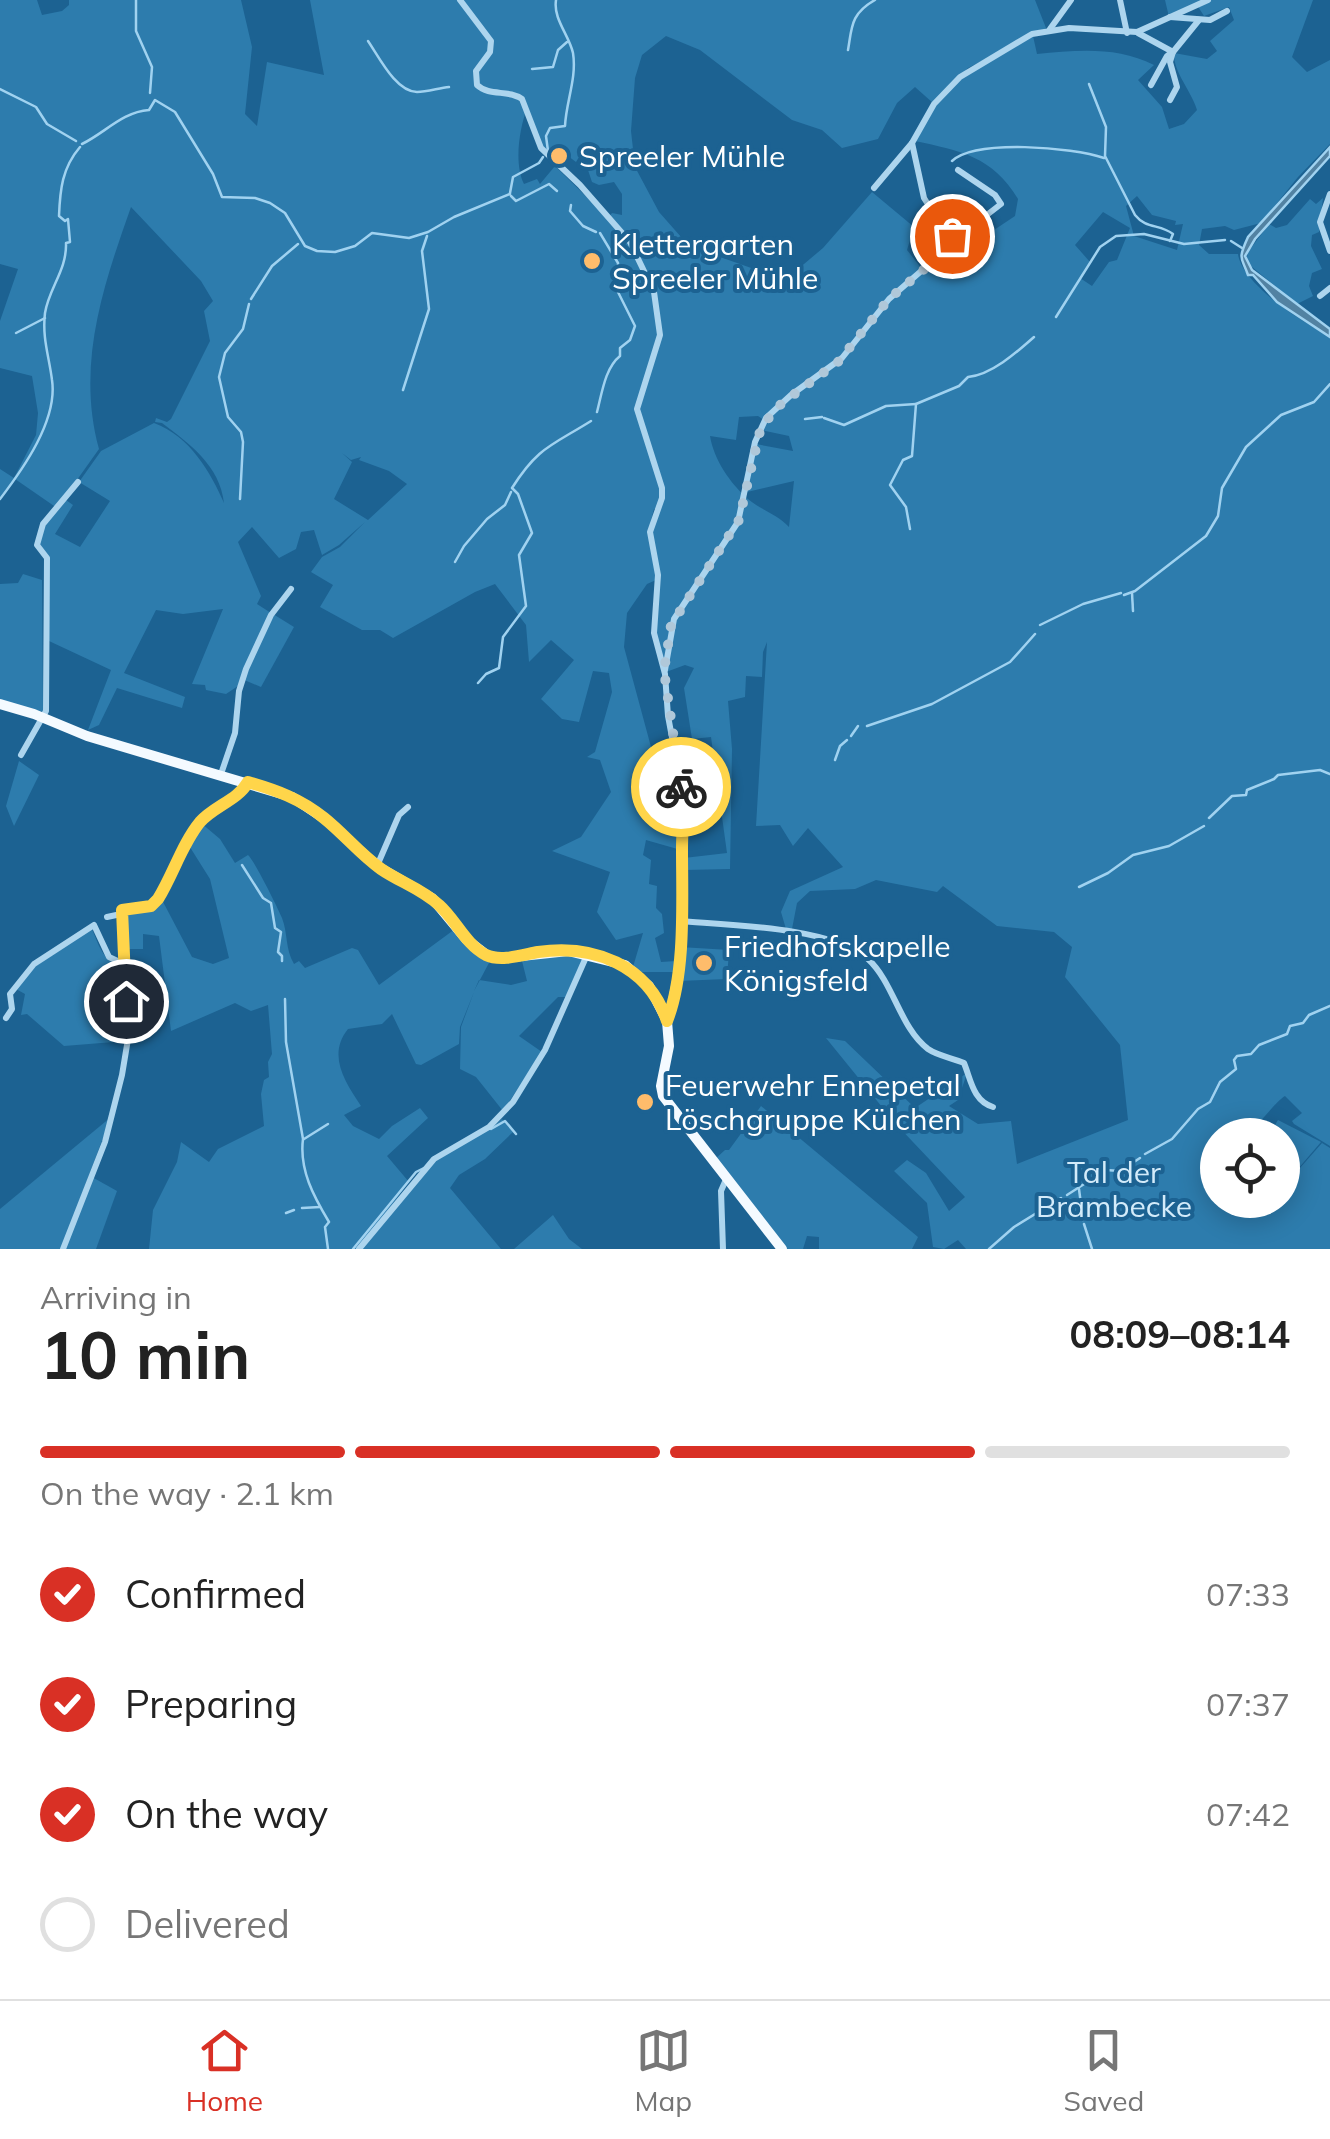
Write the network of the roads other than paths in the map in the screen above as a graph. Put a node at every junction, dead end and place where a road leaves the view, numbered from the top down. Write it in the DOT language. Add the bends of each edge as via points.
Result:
graph roads {
  1 [pos="460,0"];
  2 [pos="1071,0"];
  3 [pos="1120,0"];
  4 [pos="1208,0"];
  5 [pos="1227,12"];
  6 [pos="1169,17"];
  7 [pos="1199,20"];
  8 [pos="1050,29"];
  9 [pos="1137,32"];
  10 [pos="1127,33"];
  11 [pos="1173,52"];
  12 [pos="1152,85"];
  13 [pos="1170,100"];
  14 [pos="913,139"];
  15 [pos="958,170"];
  16 [pos="874,188"];
  17 [pos="1330,194"];
  18 [pos="951,243"];
  19 [pos="1330,251"];
  20 [pos="1330,288"];
  21 [pos="1320,296"];
  22 [pos="78,482"];
  23 [pos="291,589"];
  24 [pos="664,671"];
  25 [pos="0,704"];
  26 [pos="43,718"];
  27 [pos="21,755"];
  28 [pos="220,774"];
  29 [pos="248,782"];
  30 [pos="408,807"];
  31 [pos="377,866"];
  32 [pos="121,914"];
  33 [pos="107,917"];
  34 [pos="680,921"];
  35 [pos="587,954"];
  36 [pos="124,964"];
  37 [pos="6,1018"];
  38 [pos="667,1021"];
  39 [pos="993,1107"];
  40 [pos="728,1176"];
  41 [pos="63,1249"];
  42 [pos="360,1249"];
  43 [pos="724,1249"];
  44 [pos="782,1249"];
  1 -- 24 [label="street" via="490,40 476,71 477,86 518,96 546,154 630,242 656,297 659,340 637,406 662,488 650,534 658,575 655,638"];
  2 -- 8 [label="street"];
  3 -- 10 [label="street"];
  4 -- 6 [label="street"];
  5 -- 7 [label="street"];
  6 -- 7 [label="street"];
  6 -- 9 [label="street"];
  7 -- 11 [label="street"];
  8 -- 10 [label="street"];
  8 -- 14 [label="street" via="964,73"];
  9 -- 10 [label="street"];
  9 -- 11 [label="street"];
  11 -- 12 [label="street"];
  11 -- 13 [label="street" via="1177,87"];
  14 -- 16 [label="street"];
  14 -- 18 [label="street" via="925,200 952,219"];
  15 -- 18 [label="street" via="1001,204"];
  17 -- 19 [label="street" via="1320,222"];
  18 -- 24 [label="street" via="889,299 838,362 766,418 739,520 673,621"];
  20 -- 21 [label="street"];
  22 -- 26 [label="street" via="43,524 37,545 48,558"];
  23 -- 28 [label="street" via="246,669"];
  24 -- 34 [label="street" via="685,807"];
  25 -- 26 [label="main road"];
  26 -- 27 [label="street"];
  26 -- 28 [label="main road"];
  28 -- 29 [label="main road"];
  29 -- 31 [label="main road" via="307,806"];
  29 -- 32 [label="street" via="200,822 158,899"];
  30 -- 31 [label="street" via="396,819"];
  31 -- 35 [label="main road" via="426,894 488,956"];
  32 -- 33 [label="street"];
  32 -- 36 [label="street"];
  34 -- 38 [label="street"];
  34 -- 39 [label="street" via="793,932 861,954 924,1046 964,1063 976,1095"];
  35 -- 38 [label="main road" via="637,973"];
  35 -- 42 [label="street" via="514,1102 489,1127 434,1159"];
  36 -- 37 [label="street" via="109,957 94,925 26,970 10,994"];
  36 -- 41 [label="street" via="128,1038 122,1075"];
  38 -- 40 [label="main road" via="660,1091"];
  40 -- 43 [label="street" via="721,1191"];
  40 -- 44 [label="main road"];
}
